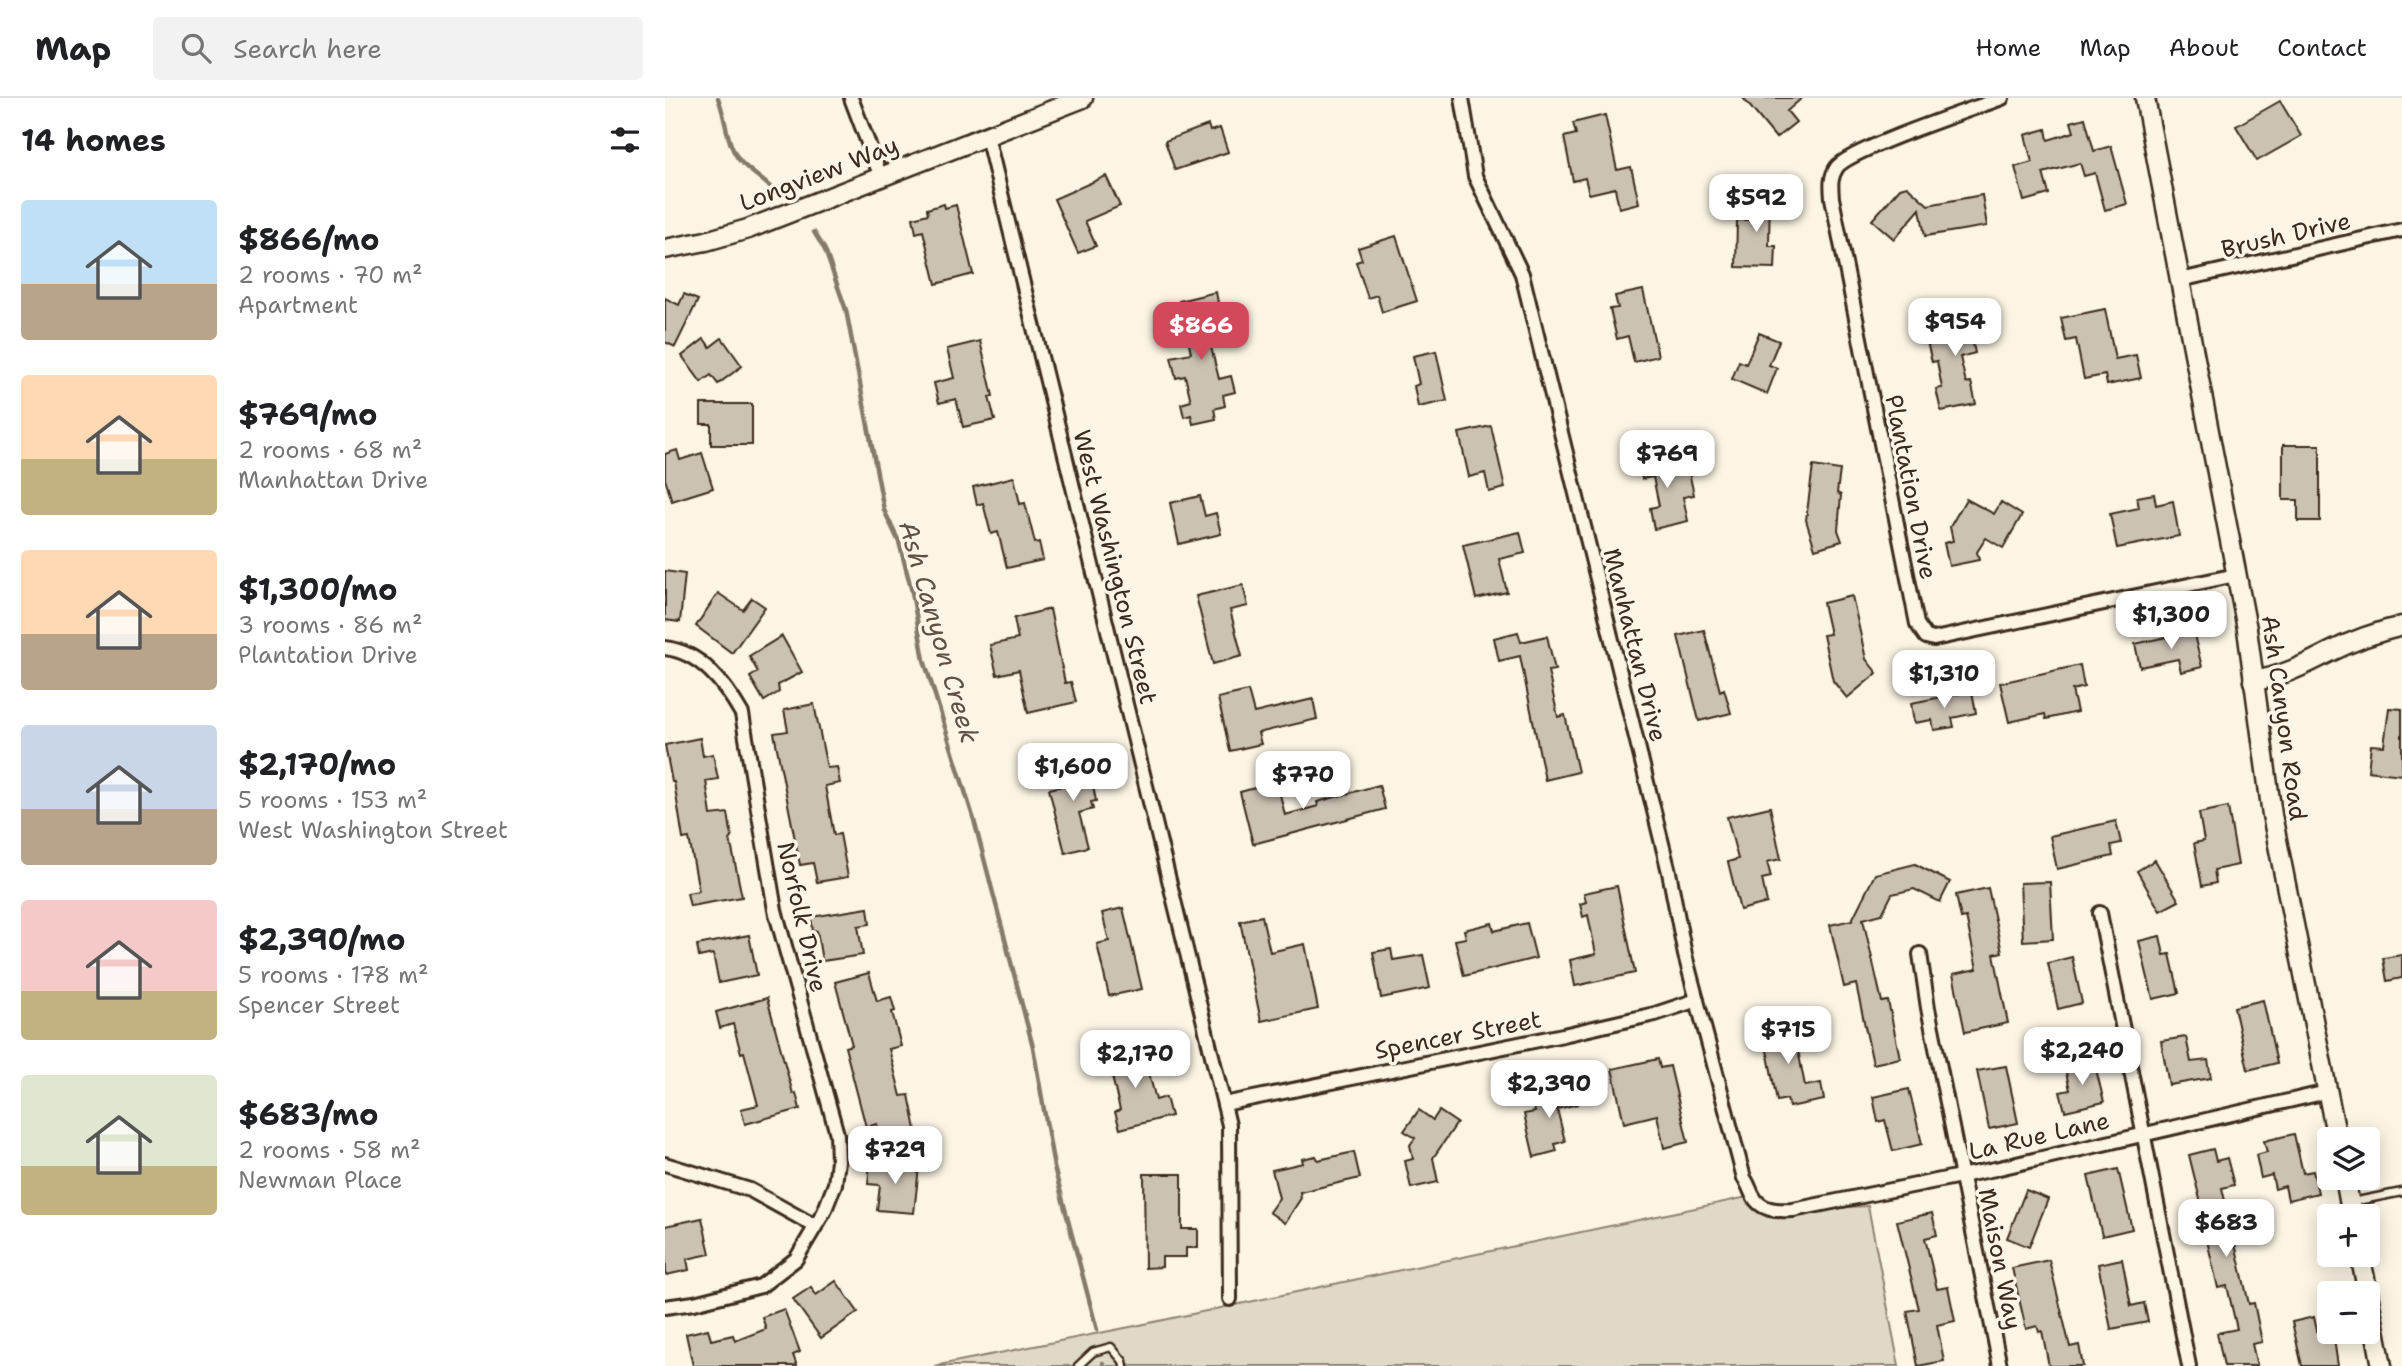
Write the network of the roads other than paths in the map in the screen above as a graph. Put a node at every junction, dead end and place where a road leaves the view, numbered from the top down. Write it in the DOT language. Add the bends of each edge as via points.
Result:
graph roads {
  1 [pos="851,98"];
  2 [pos="1083,98"];
  3 [pos="1462,98"];
  4 [pos="2002,98"];
  5 [pos="2145,98"];
  6 [pos="987,135"];
  7 [pos="881,177"];
  8 [pos="2402,230"];
  9 [pos="665,248"];
  10 [pos="2180,280"];
  11 [pos="2236,575"];
  12 [pos="2402,626"];
  13 [pos="665,648"];
  14 [pos="2253,681"];
  15 [pos="2100,913"];
  16 [pos="1920,954"];
  17 [pos="1697,1000"];
  18 [pos="2327,1092"];
  19 [pos="1224,1104"];
  20 [pos="2334,1127"];
  21 [pos="2144,1134"];
  22 [pos="665,1164"];
  23 [pos="1962,1175"];
  24 [pos="2402,1192"];
  25 [pos="1759,1204"];
  26 [pos="2366,1204"];
  27 [pos="815,1226"];
  28 [pos="1230,1300"];
  29 [pos="665,1307"];
  30 [pos="2378,1344"];
  31 [pos="1078,1366"];
  32 [pos="1124,1366"];
  33 [pos="2000,1366"];
  34 [pos="2189,1366"];
  35 [pos="2382,1366"];
  1 -- 7 [label="street"];
  2 -- 6 [label="street, Longview Way"];
  3 -- 17 [label="street, Manhattan Drive" via="1475,176 1522,274 1540,343"];
  4 -- 11 [label="street, Plantation Drive" via="1868,147 1838,165 1831,178 1917,624 1934,639"];
  5 -- 10 [label="street, Ash Canyon Road"];
  6 -- 7 [label="street, Longview Way"];
  6 -- 19 [label="street, West Washington Street"];
  7 -- 9 [label="street, Longview Way" via="748,229"];
  8 -- 10 [label="street, Brush Drive"];
  10 -- 11 [label="street, Ash Canyon Road"];
  11 -- 14 [label="street, Ash Canyon Road"];
  12 -- 14 [label="street" via="2271,679"];
  13 -- 27 [label="street, Norfolk Drive" via="692,655 711,671 742,714 775,910 837,1134 835,1184"];
  14 -- 18 [label="street, Ash Canyon Road" via="2272,815"];
  15 -- 21 [label="street"];
  16 -- 23 [label="street, Maison Way"];
  17 -- 19 [label="street, Spencer Street" via="1563,1035"];
  17 -- 25 [label="street, Manhattan Drive" via="1744,1178"];
  18 -- 20 [label="street, Ash Canyon Road"];
  18 -- 21 [label="street, La Rue Lane"];
  19 -- 28 [label="street, West Washington Street" via="1229,1125"];
  21 -- 23 [label="street, La Rue Lane"];
  21 -- 34 [label="street"];
  22 -- 27 [label="street" via="750,1190"];
  23 -- 25 [label="street, La Rue Lane" via="1793,1210 1771,1211"];
  23 -- 33 [label="street, Maison Way"];
  24 -- 26 [label="lane"];
  27 -- 29 [label="street, Norfolk Drive" via="796,1259 761,1286"];
  30 -- 35 [label="street"];
  31 -- 32 [label="lane" via="1093,1352 1111,1347"];
}
